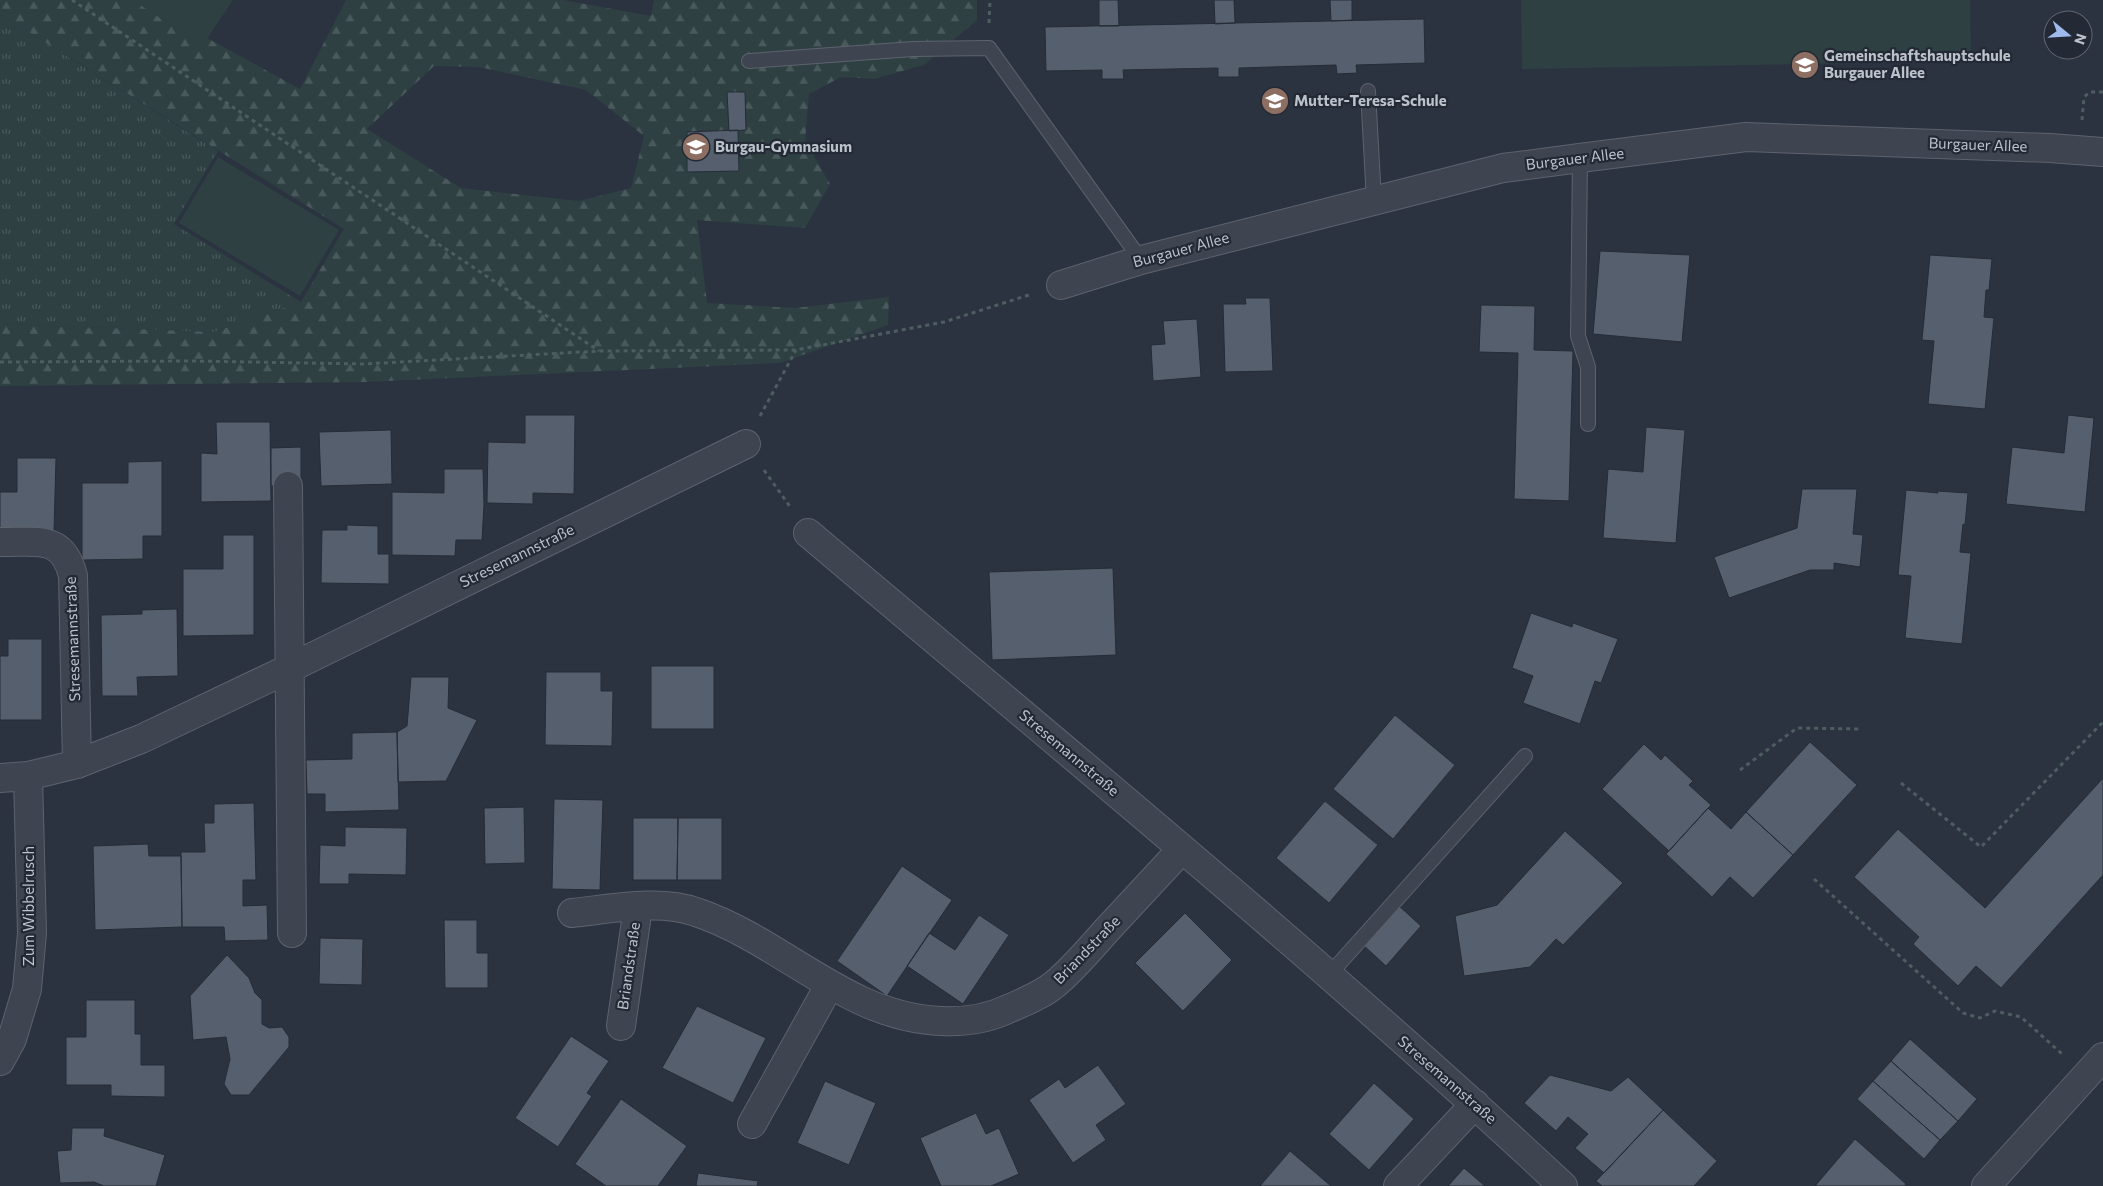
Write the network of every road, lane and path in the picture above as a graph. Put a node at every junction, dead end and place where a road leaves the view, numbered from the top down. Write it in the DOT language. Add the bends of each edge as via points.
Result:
graph roads {
  1 [pos="72,0"];
  2 [pos="749,61"];
  3 [pos="1368,91"];
  4 [pos="2103,92"];
  5 [pos="2092,152"];
  6 [pos="1580,158"];
  7 [pos="1374,201"];
  8 [pos="1142,260"];
  9 [pos="1061,285"];
  10 [pos="796,350"];
  11 [pos="600,351"];
  12 [pos="0,362"];
  13 [pos="1588,424"];
  14 [pos="746,444"];
  15 [pos="288,486"];
  16 [pos="808,533"];
  17 [pos="0,542"];
  18 [pos="288,669"];
  19 [pos="2103,722"];
  20 [pos="1860,729"];
  21 [pos="1525,756"];
  22 [pos="77,764"];
  23 [pos="1740,770"];
  24 [pos="28,776"];
  25 [pos="0,778"];
  26 [pos="1902,783"];
  27 [pos="1182,849"];
  28 [pos="1814,879"];
  29 [pos="638,907"];
  30 [pos="572,913"];
  31 [pos="292,933"];
  32 [pos="1328,976"];
  33 [pos="830,984"];
  34 [pos="620,1026"];
  35 [pos="2056,1048"];
  36 [pos="2103,1057"];
  37 [pos="0,1061"];
  38 [pos="1476,1104"];
  39 [pos="752,1124"];
  40 [pos="1398,1186"];
  41 [pos="1563,1186"];
  42 [pos="1986,1186"];
  1 -- 11 [label="path"];
  2 -- 8 [label="lane" via="913,49 989,48"];
  3 -- 7 [label="lane"];
  4 -- 5 [label="path" via="2090,92 2082,102"];
  5 -- 6 [label="street, Burgauer Allee" via="1746,137"];
  6 -- 7 [label="street, Burgauer Allee" via="1503,168"];
  6 -- 13 [label="lane" via="1578,336 1588,366"];
  7 -- 8 [label="street, Burgauer Allee"];
  8 -- 9 [label="street, Burgauer Allee"];
  9 -- 10 [label="path" via="944,322"];
  10 -- 11 [label="path"];
  10 -- 14 [label="path"];
  11 -- 12 [label="path" via="364,364"];
  14 -- 16 [label="path"];
  14 -- 18 [label="street, Stresemannstraße"];
  15 -- 18 [label="street"];
  16 -- 27 [label="street, Stresemannstraße"];
  17 -- 22 [label="street, Stresemannstraße" via="51,543 59,548 70,565 73,576"];
  18 -- 22 [label="street, Stresemannstraße" via="141,739"];
  18 -- 31 [label="street"];
  19 -- 26 [label="path" via="1981,847"];
  20 -- 23 [label="path" via="1797,728"];
  21 -- 32 [label="lane"];
  22 -- 24 [label="street, Stresemannstraße"];
  24 -- 25 [label="street, Stresemannstraße"];
  24 -- 37 [label="street, Zum Wibbelrusch" via="32,933 27,989 12,1038"];
  27 -- 32 [label="street, Stresemannstraße"];
  27 -- 33 [label="street, Briandstraße" via="1054,984 1027,1001 992,1016 960,1022 920,1020 869,1005"];
  28 -- 35 [label="path" via="1964,1013 1980,1018 1995,1011 2021,1017"];
  29 -- 30 [label="street, Briandstraße"];
  29 -- 33 [label="street, Briandstraße" via="695,911 764,945"];
  29 -- 34 [label="street, Briandstraße"];
  32 -- 38 [label="street, Stresemannstraße"];
  33 -- 39 [label="street"];
  36 -- 42 [label="street"];
  38 -- 40 [label="street"];
  38 -- 41 [label="street, Stresemannstraße"];
}
